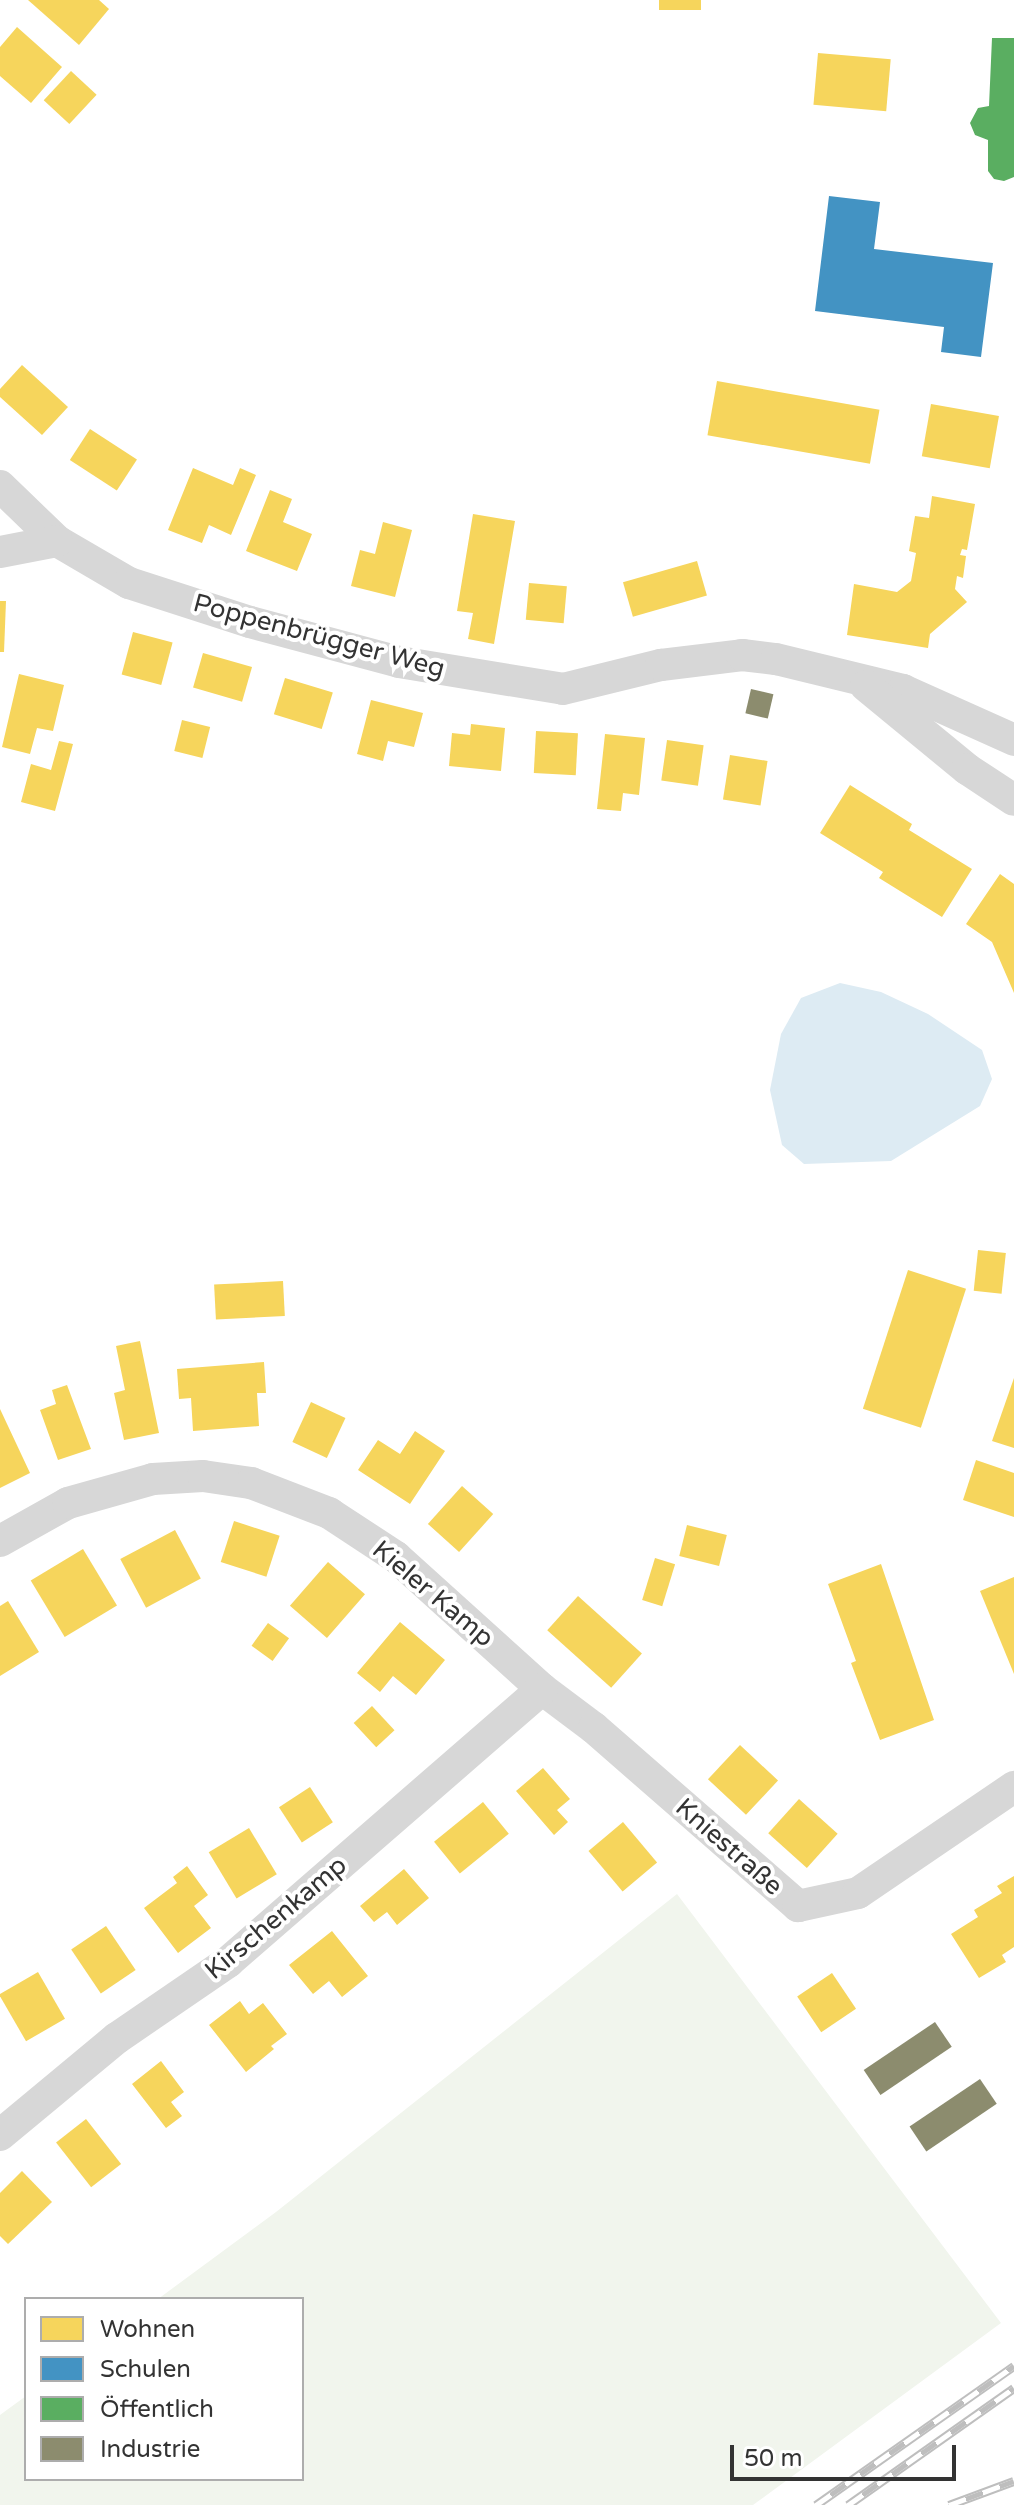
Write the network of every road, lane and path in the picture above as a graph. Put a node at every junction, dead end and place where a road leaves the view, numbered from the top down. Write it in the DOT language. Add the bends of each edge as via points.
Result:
graph roads {
  1 [pos="0,486"];
  2 [pos="57,541"];
  3 [pos="0,552"];
  4 [pos="858,679"];
  5 [pos="1014,740"];
  6 [pos="1014,800"];
  7 [pos="0,1541"];
  8 [pos="542,1689"];
  9 [pos="1014,1787"];
  10 [pos="0,2135"];
  1 -- 2 [label="street, Poppenbrügger Weg"];
  2 -- 3 [label="street"];
  2 -- 4 [label="street, Poppenbrügger Weg" via="129,583 399,662 563,689 661,665 742,655"];
  4 -- 5 [label="street, Poppenbrügger Weg" via="903,690"];
  4 -- 6 [label="street, Poppenbrügger Weg" via="967,769"];
  7 -- 8 [label="street, Kieler Kamp" via="68,1503 153,1479 203,1476 251,1483 329,1513 396,1557"];
  8 -- 9 [label="street, Kniestraße" via="798,1906 858,1893"];
  8 -- 10 [label="street, Kirschenkamp" via="228,1962 117,2038"];
}
